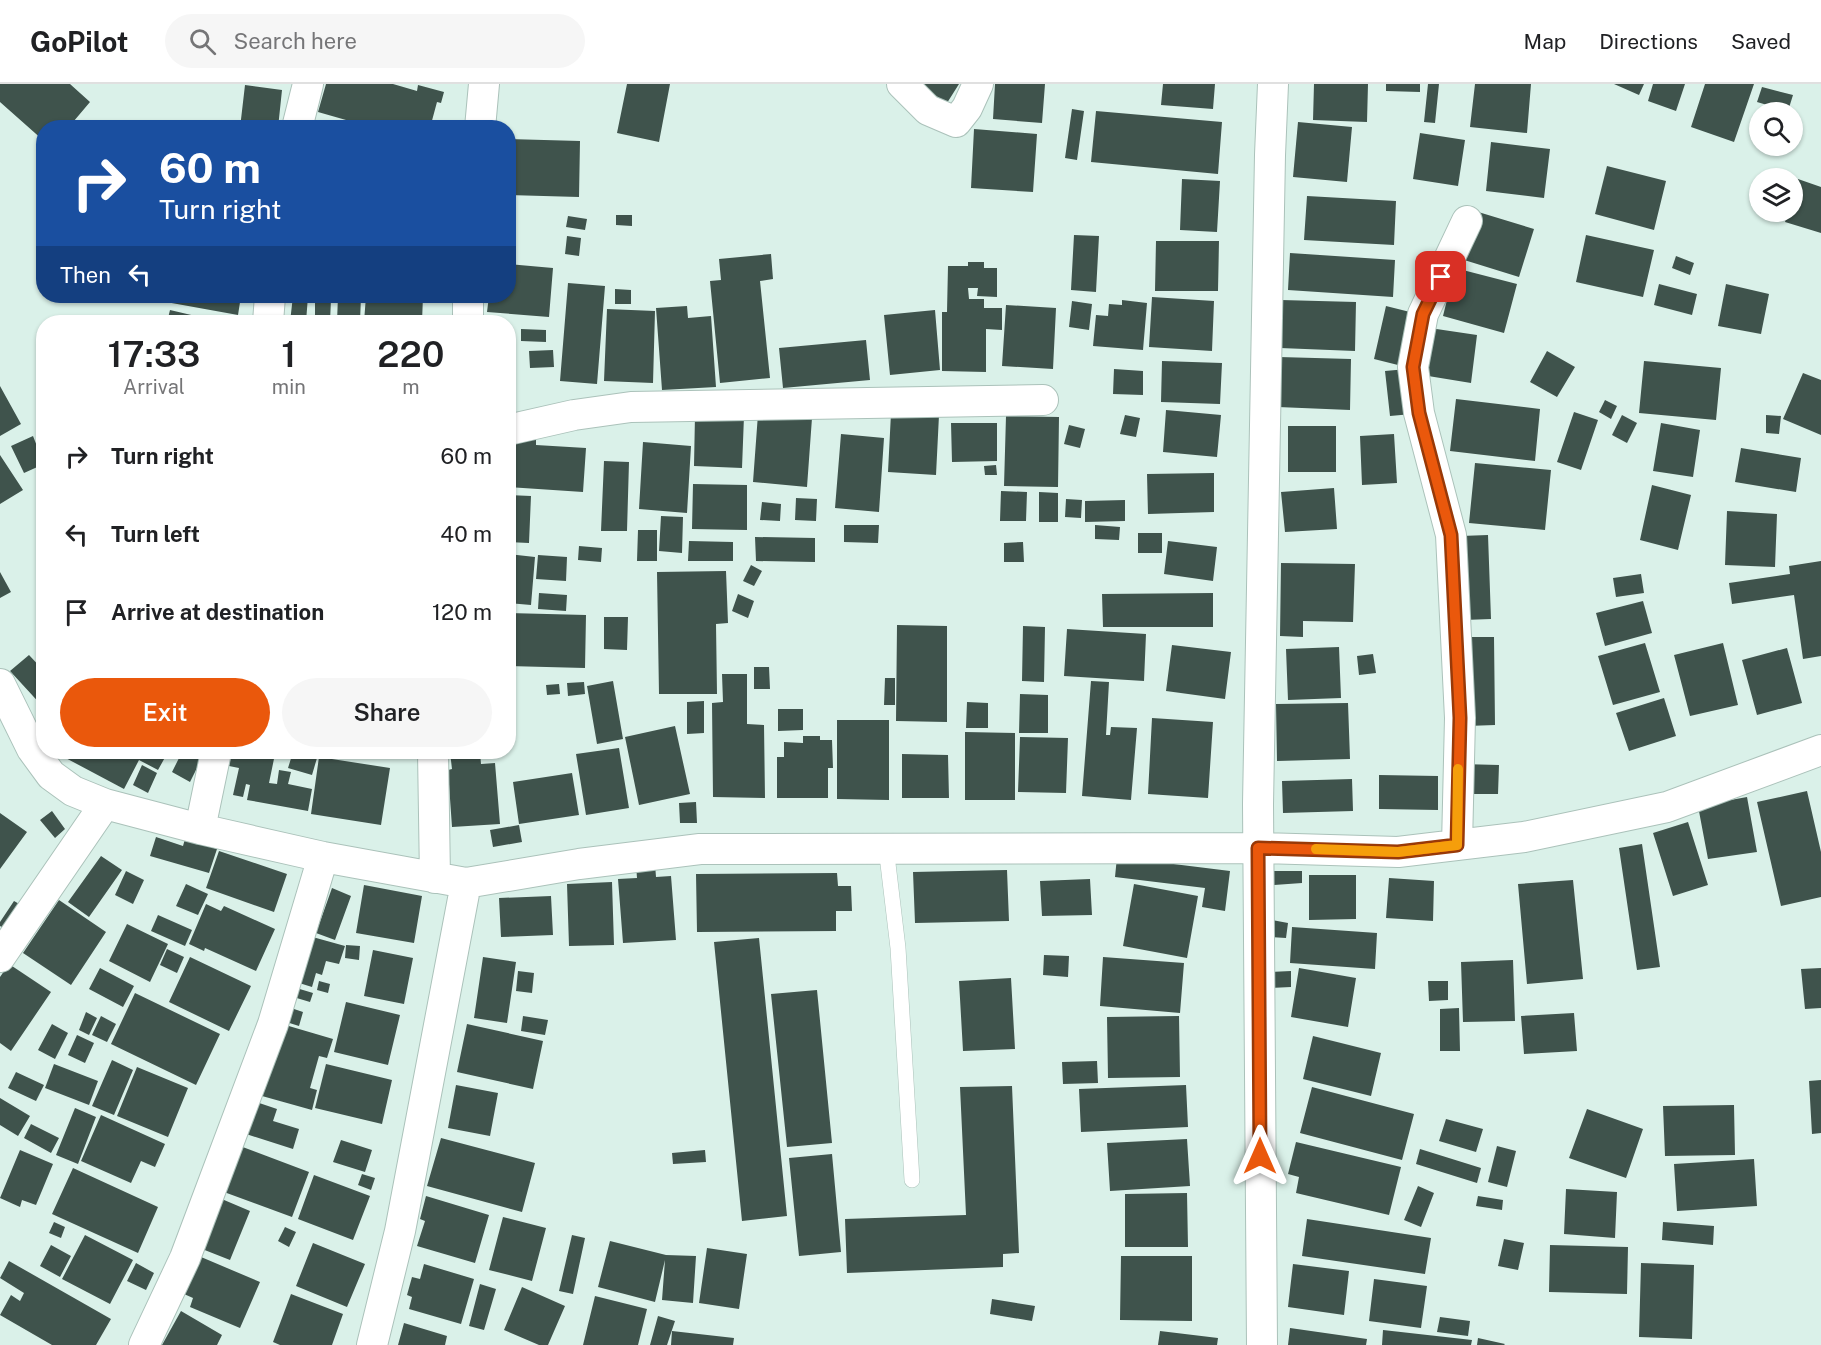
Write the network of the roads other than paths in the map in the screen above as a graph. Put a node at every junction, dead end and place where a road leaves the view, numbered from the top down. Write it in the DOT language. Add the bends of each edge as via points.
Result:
graph roads {
  1 [pos="308,84"];
  2 [pos="484,84"];
  3 [pos="902,84"];
  4 [pos="978,84"];
  5 [pos="1274,84"];
  6 [pos="299,120"];
  7 [pos="481,120"];
  8 [pos="1467,221"];
  9 [pos="1043,400"];
  10 [pos="516,428"];
  11 [pos="0,684"];
  12 [pos="1821,750"];
  13 [pos="36,754"];
  14 [pos="39,759"];
  15 [pos="215,759"];
  16 [pos="433,759"];
  17 [pos="105,804"];
  18 [pos="200,829"];
  19 [pos="1457,845"];
  20 [pos="886,847"];
  21 [pos="1258,848"];
  22 [pos="323,857"];
  23 [pos="435,878"];
  24 [pos="466,883"];
  25 [pos="0,957"];
  26 [pos="912,1180"];
  27 [pos="144,1345"];
  28 [pos="372,1345"];
  29 [pos="1262,1345"];
  1 -- 6 [label="street"];
  2 -- 7 [label="street"];
  3 -- 4 [label="street" via="928,110 956,122"];
  5 -- 21 [label="street" via="1269,155"];
  8 -- 19 [label="street" via="1423,314 1413,367 1419,413 1451,535 1460,718"];
  9 -- 10 [label="street" via="632,407"];
  11 -- 13 [label="street"];
  12 -- 19 [label="street" via="1667,807 1524,837"];
  14 -- 17 [label="street" via="51,775 73,791"];
  15 -- 18 [label="street"];
  16 -- 23 [label="street"];
  17 -- 18 [label="street"];
  17 -- 25 [label="street"];
  18 -- 22 [label="street"];
  19 -- 21 [label="street" via="1398,852"];
  20 -- 21 [label="street"];
  20 -- 24 [label="street" via="700,849"];
  20 -- 26 [label="lane" via="898,948"];
  21 -- 29 [label="street"];
  22 -- 23 [label="street"];
  22 -- 27 [label="street" via="273,1024 185,1258"];
  23 -- 24 [label="street"];
  24 -- 28 [label="street" via="400,1231"];
}
